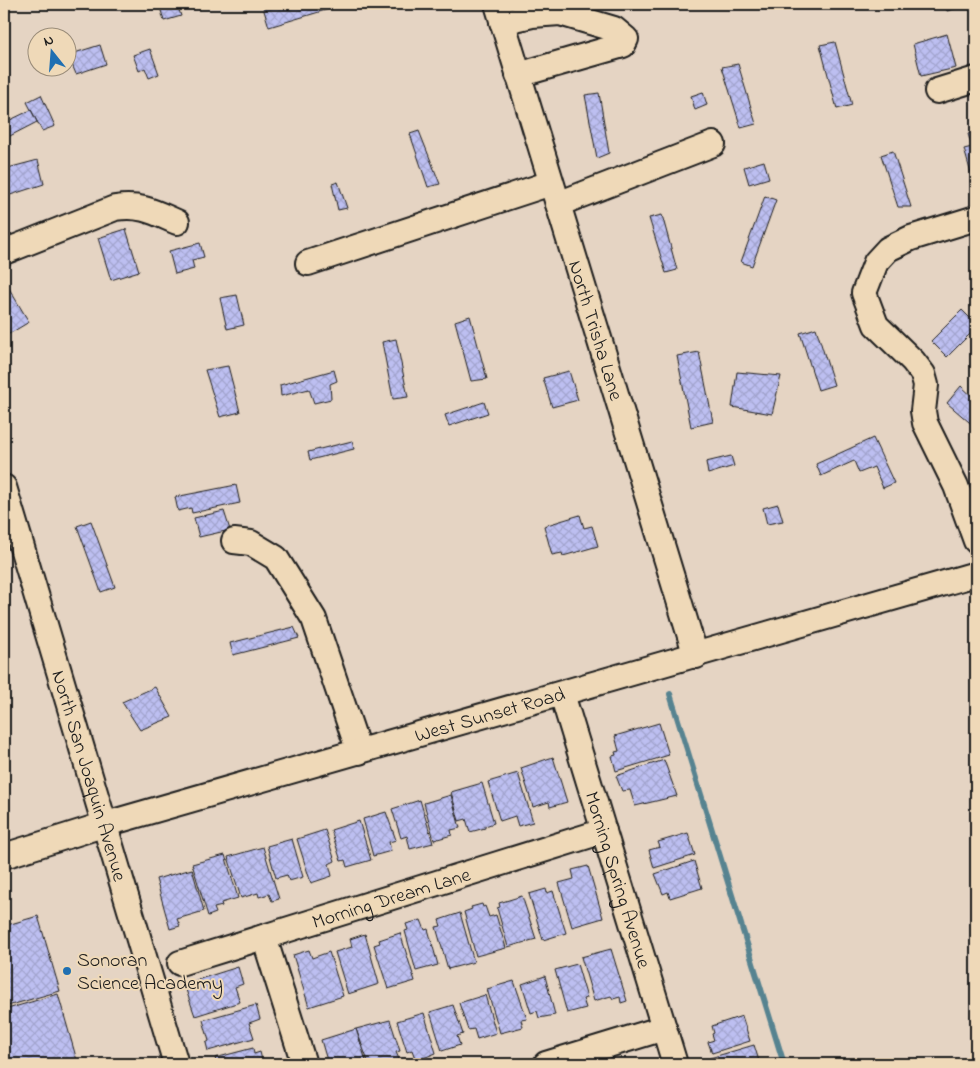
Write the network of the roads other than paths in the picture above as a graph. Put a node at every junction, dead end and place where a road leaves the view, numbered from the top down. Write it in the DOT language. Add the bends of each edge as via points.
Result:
graph roads {
  1 [pos="500,13"];
  2 [pos="518,75"];
  3 [pos="976,79"];
  4 [pos="937,91"];
  5 [pos="713,144"];
  6 [pos="555,194"];
  7 [pos="976,218"];
  8 [pos="177,222"];
  9 [pos="4,252"];
  10 [pos="308,263"];
  11 [pos="4,487"];
  12 [pos="234,541"];
  13 [pos="976,541"];
  14 [pos="976,574"];
  15 [pos="696,656"];
  16 [pos="562,694"];
  17 [pos="359,752"];
  18 [pos="106,824"];
  19 [pos="604,831"];
  20 [pos="4,856"];
  21 [pos="264,937"];
  22 [pos="180,964"];
  23 [pos="664,1028"];
  24 [pos="176,1064"];
  25 [pos="304,1064"];
  26 [pos="546,1064"];
  27 [pos="675,1064"];
  1 -- 2 [label="street, North Trisha Lane"];
  1 -- 2 [label="street" via="560,13 614,29 626,40 623,45"];
  2 -- 6 [label="street, North Trisha Lane"];
  3 -- 4 [label="street"];
  5 -- 6 [label="street"];
  6 -- 10 [label="street"];
  6 -- 15 [label="street, North Trisha Lane"];
  7 -- 13 [label="street" via="911,238 888,249 876,262 864,293 876,325 914,361 923,374 926,423 956,486"];
  8 -- 9 [label="street" via="148,209 115,208"];
  11 -- 18 [label="street, North San Joaquin Avenue"];
  12 -- 17 [label="street" via="251,543 276,558 314,619"];
  14 -- 15 [label="street, West Sunset Road"];
  15 -- 16 [label="street, West Sunset Road"];
  16 -- 17 [label="street, West Sunset Road"];
  16 -- 19 [label="street, Morning Spring Avenue"];
  17 -- 18 [label="street, West Sunset Road"];
  18 -- 20 [label="street, West Sunset Road"];
  18 -- 24 [label="street, North San Joaquin Avenue"];
  19 -- 21 [label="street, Morning Dream Lane"];
  19 -- 23 [label="street, Morning Spring Avenue"];
  21 -- 22 [label="street, Morning Dream Lane"];
  21 -- 25 [label="street"];
  23 -- 26 [label="street"];
  23 -- 27 [label="street, Morning Spring Avenue"];
}
